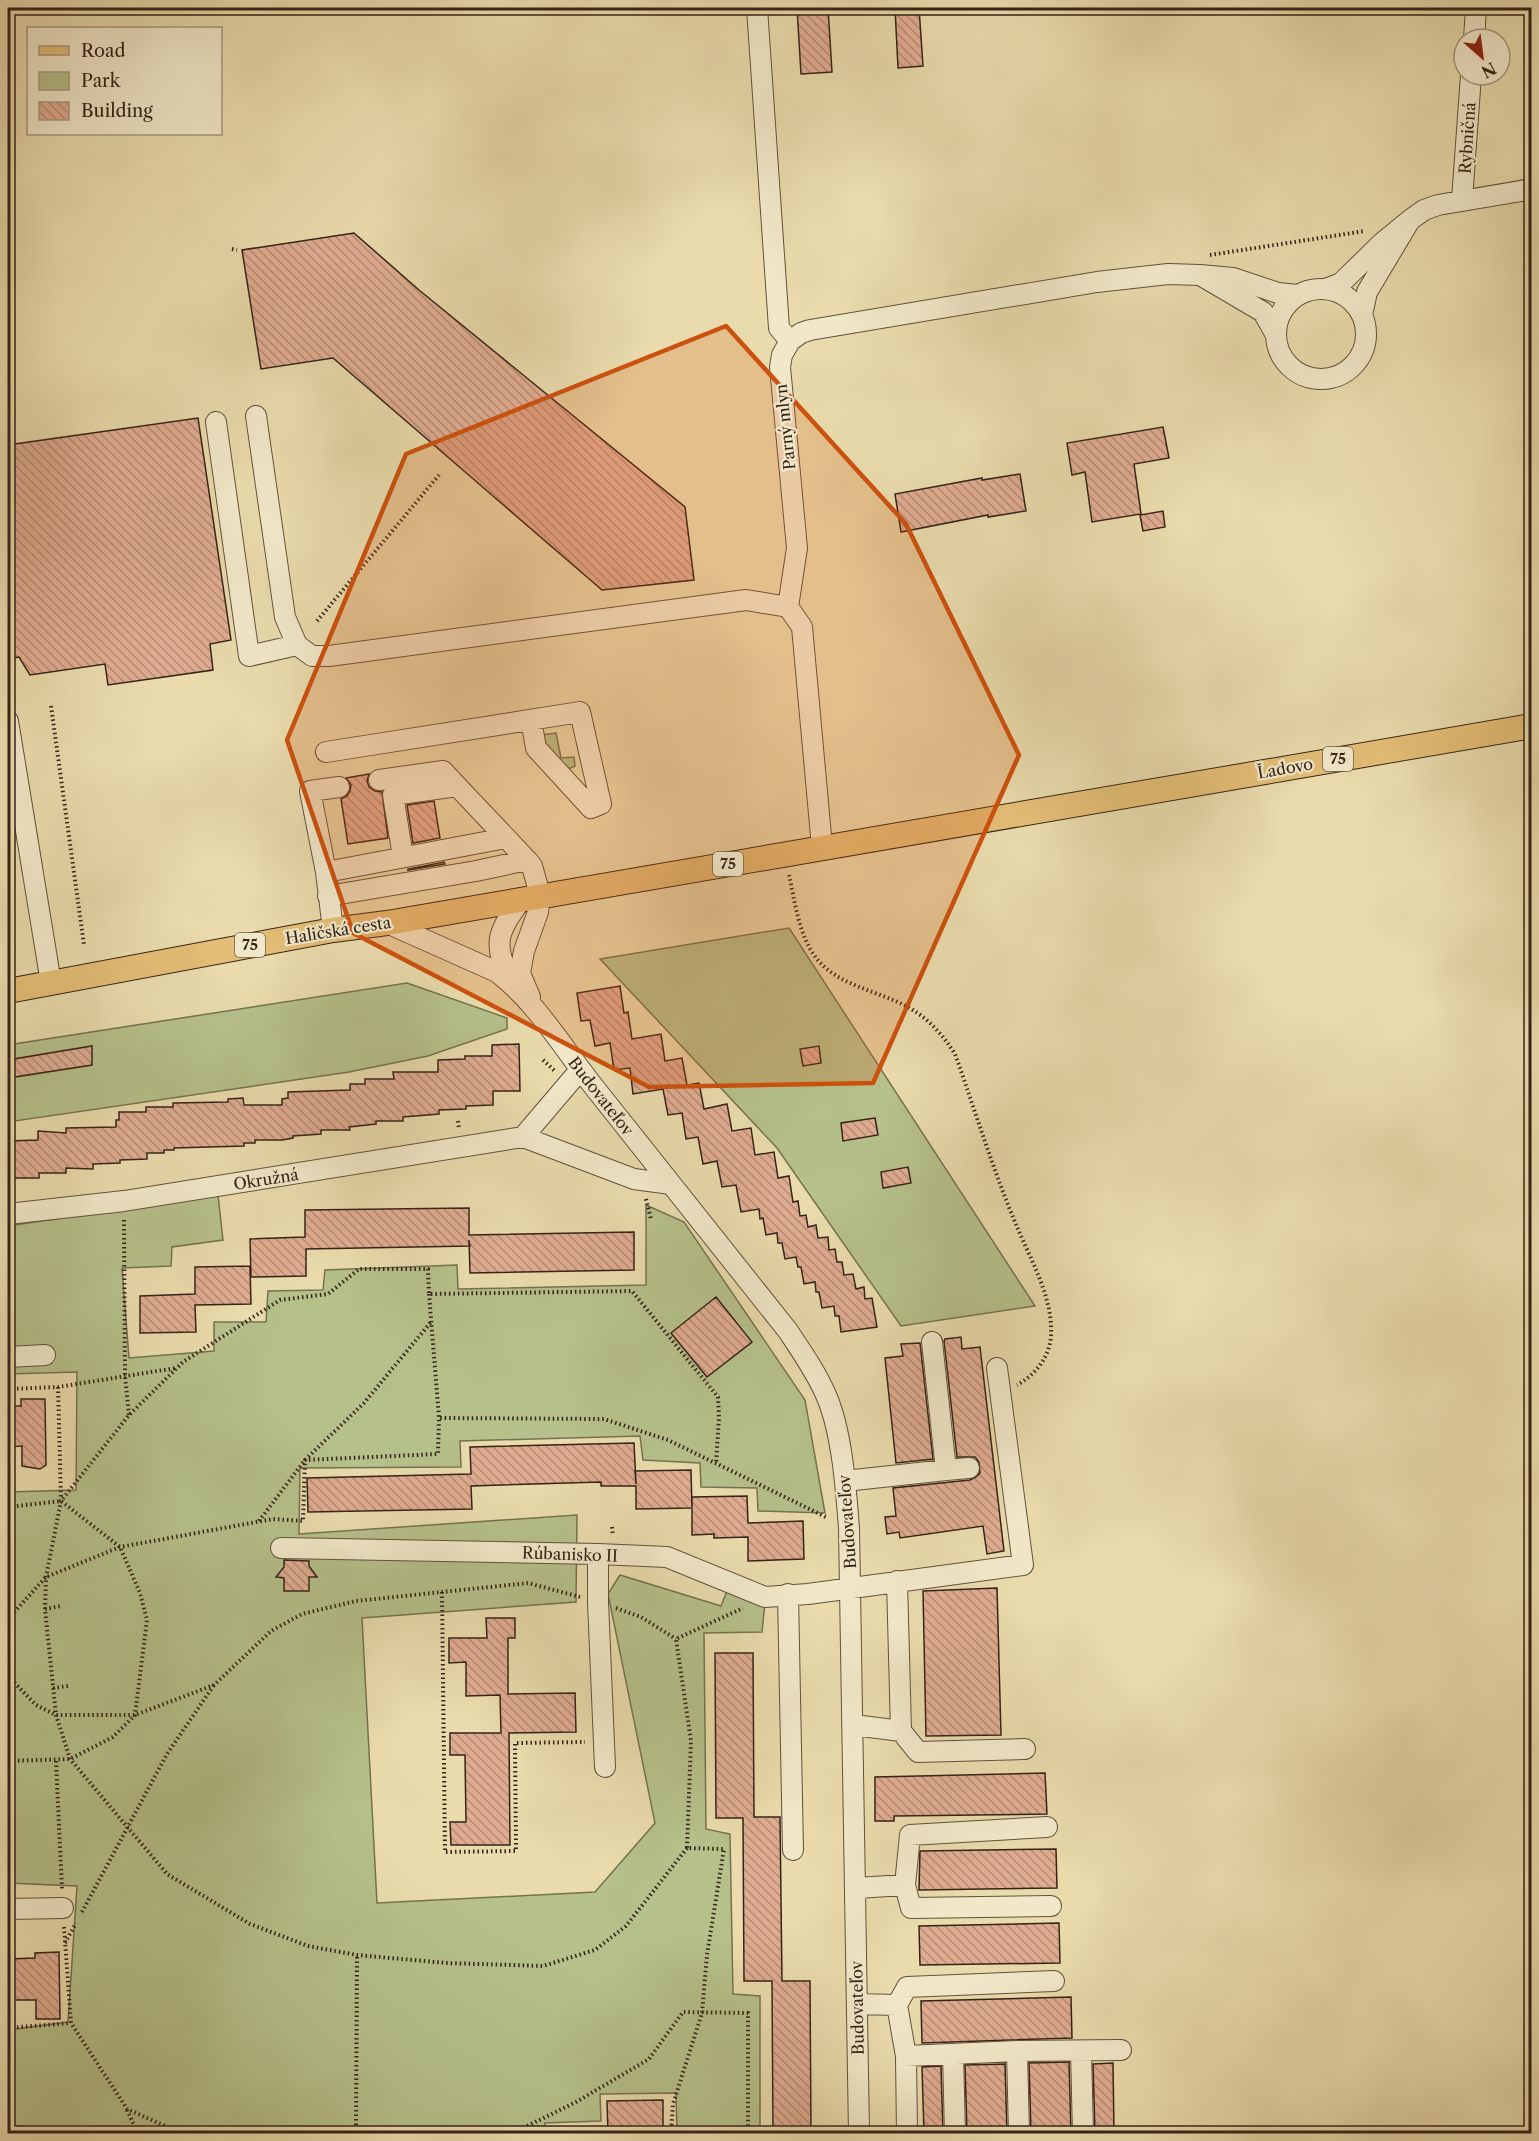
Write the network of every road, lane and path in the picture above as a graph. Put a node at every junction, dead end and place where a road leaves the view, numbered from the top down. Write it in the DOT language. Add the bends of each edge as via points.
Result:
graph roads {
  1 [pos="757,8"];
  2 [pos="1476,8"];
  3 [pos="1475,27"];
  4 [pos="1470,87"];
  5 [pos="1532,189"];
  6 [pos="1462,200"];
  7 [pos="1410,220"];
  8 [pos="1373,230"];
  9 [pos="1200,266"];
  10 [pos="1325,289"];
  11 [pos="1298,295"];
  12 [pos="1362,315"];
  13 [pos="1276,335"];
  14 [pos="790,341"];
  15 [pos="256,416"];
  16 [pos="216,422"];
  17 [pos="439,475"];
  18 [pos="788,607"];
  19 [pos="317,621"];
  20 [pos="297,645"];
  21 [pos="51,706"];
  22 [pos="531,720"];
  23 [pos="8,721"];
  24 [pos="1532,726"];
  25 [pos="326,752"];
  26 [pos="379,780"];
  27 [pos="457,786"];
  28 [pos="339,787"];
  29 [pos="506,838"];
  30 [pos="822,847"];
  31 [pos="784,854"];
  32 [pos="403,856"];
  33 [pos="527,860"];
  34 [pos="326,873"];
  35 [pos="328,896"];
  36 [pos="531,897"];
  37 [pos="387,922"];
  38 [pos="333,930"];
  39 [pos="84,945"];
  40 [pos="51,983"];
  41 [pos="512,984"];
  42 [pos="8,990"];
  43 [pos="536,1010"];
  44 [pos="580,1070"];
  45 [pos="523,1137"];
  46 [pos="671,1184"];
  47 [pos="124,1201"];
  48 [pos="8,1214"];
  49 [pos="429,1294"];
  50 [pos="431,1322"];
  51 [pos="932,1342"];
  52 [pos="45,1355"];
  53 [pos="8,1357"];
  54 [pos="177,1368"];
  55 [pos="997,1368"];
  56 [pos="125,1376"];
  57 [pos="58,1387"];
  58 [pos="8,1389"];
  59 [pos="1000,1394"];
  60 [pos="129,1415"];
  61 [pos="440,1418"];
  62 [pos="306,1460"];
  63 [pos="716,1463"];
  64 [pos="969,1468"];
  65 [pos="946,1470"];
  66 [pos="845,1481"];
  67 [pos="61,1501"];
  68 [pos="8,1507"];
  69 [pos="259,1521"];
  70 [pos="849,1528"];
  71 [pos="120,1547"];
  72 [pos="281,1548"];
  73 [pos="598,1554"];
  74 [pos="46,1577"];
  75 [pos="897,1581"];
  76 [pos="851,1588"];
  77 [pos="442,1592"];
  78 [pos="788,1594"];
  79 [pos="765,1597"];
  80 [pos="598,1602"];
  81 [pos="61,1606"];
  82 [pos="45,1609"];
  83 [pos="8,1619"];
  84 [pos="676,1639"];
  85 [pos="8,1676"];
  86 [pos="214,1685"];
  87 [pos="68,1686"];
  88 [pos="53,1688"];
  89 [pos="56,1715"];
  90 [pos="135,1715"];
  91 [pos="854,1725"];
  92 [pos="901,1731"];
  93 [pos="604,1742"];
  94 [pos="1025,1749"];
  95 [pos="70,1760"];
  96 [pos="8,1761"];
  97 [pos="56,1761"];
  98 [pos="605,1767"];
  99 [pos="1047,1827"];
  100 [pos="128,1829"];
  101 [pos="687,1848"];
  102 [pos="793,1851"];
  103 [pos="904,1885"];
  104 [pos="855,1888"];
  105 [pos="1051,1906"];
  106 [pos="8,1909"];
  107 [pos="72,1910"];
  108 [pos="76,1923"];
  109 [pos="65,1944"];
  110 [pos="357,1955"];
  111 [pos="1054,1981"];
  112 [pos="857,2004"];
  113 [pos="897,2005"];
  114 [pos="702,2013"];
  115 [pos="71,2023"];
  116 [pos="8,2028"];
  117 [pos="1121,2050"];
  118 [pos="1017,2051"];
  119 [pos="1081,2052"];
  120 [pos="953,2055"];
  121 [pos="906,2056"];
  122 [pos="127,2109"];
  123 [pos="138,2133"];
  124 [pos="183,2133"];
  125 [pos="356,2133"];
  126 [pos="511,2133"];
  127 [pos="671,2133"];
  128 [pos="748,2133"];
  129 [pos="859,2133"];
  130 [pos="907,2133"];
  131 [pos="955,2133"];
  132 [pos="1019,2133"];
  133 [pos="1083,2133"];
  1 -- 14 [label="street" via="779,328"];
  2 -- 3 [label="street"];
  4 -- 6 [label="street, Rybničná"];
  5 -- 6 [label="street"];
  6 -- 7 [label="street" via="1424,210"];
  7 -- 10 [label="street" via="1341,283"];
  7 -- 12 [label="street" via="1367,292"];
  8 -- 9 [label="path"];
  9 -- 11 [label="street" via="1278,293"];
  9 -- 13 [label="street" via="1263,312"];
  9 -- 14 [label="street" via="810,330"];
  10 -- 11 [label="street"];
  10 -- 12 [label="street" via="1348,298"];
  11 -- 13 [label="street" via="1283,309"];
  12 -- 13 [label="street" via="1364,347 1353,366 1334,378 1312,379 1292,369 1279,351"];
  14 -- 18 [label="street, Parný mlyn" via="780,367 797,548"];
  15 -- 20 [label="street" via="285,617"];
  16 -- 20 [label="street" via="249,656"];
  17 -- 19 [label="path"];
  18 -- 20 [label="street" via="746,600 328,656 312,656"];
  18 -- 30 [label="street" via="802,627"];
  21 -- 39 [label="path"];
  22 -- 22 [label="street" via="580,712 601,804 591,808 536,748"];
  22 -- 25 [label="street"];
  23 -- 40 [label="street"];
  24 -- 30 [label="main road, Ľadovo / 75"];
  26 -- 27 [label="street" via="443,771"];
  27 -- 29 [label="street"];
  27 -- 32 [label="street" via="393,795"];
  28 -- 34 [label="street" via="310,791"];
  29 -- 32 [label="street"];
  29 -- 33 [label="street"];
  30 -- 31 [label="main road, 75"];
  31 -- 36 [label="main road, Haličská cesta / 75"];
  31 -- 59 [label="path" via="806,938 815,957 844,980 921,1015 942,1034 955,1054 1015,1223 1035,1264 1049,1312 1052,1336 1046,1357 1036,1371"];
  32 -- 34 [label="street"];
  33 -- 35 [label="street"];
  33 -- 36 [label="street" via="532,866"];
  34 -- 35 [label="street"];
  35 -- 38 [label="street"];
  36 -- 37 [label="main road, Haličská cesta / 75"];
  36 -- 41 [label="street, Budovateľov" via="499,934 500,956"];
  36 -- 43 [label="street, Budovateľov" via="538,912 520,973"];
  37 -- 38 [label="main road, Haličská cesta / 75"];
  37 -- 41 [label="street, Budovateľov" via="497,972"];
  38 -- 40 [label="main road, Haličská cesta / 75"];
  40 -- 42 [label="main road, Haličská cesta / 75"];
  41 -- 43 [label="street, Budovateľov"];
  43 -- 44 [label="street, Budovateľov"];
  44 -- 45 [label="street"];
  44 -- 46 [label="street, Budovateľov"];
  45 -- 46 [label="street, Okružná" via="634,1179"];
  45 -- 47 [label="street, Okružná"];
  46 -- 66 [label="street, Budovateľov" via="788,1331 814,1370 835,1424"];
  47 -- 48 [label="street, Okružná"];
  47 -- 56 [label="path"];
  49 -- 50 [label="path"];
  49 -- 54 [label="path" via="428,1269 359,1269 328,1294 280,1300"];
  49 -- 63 [label="path" via="632,1291 718,1397"];
  50 -- 61 [label="path"];
  50 -- 62 [label="path" via="364,1403"];
  51 -- 65 [label="street"];
  52 -- 53 [label="street"];
  54 -- 56 [label="path"];
  54 -- 60 [label="path"];
  55 -- 59 [label="street"];
  56 -- 57 [label="path"];
  56 -- 60 [label="path"];
  57 -- 58 [label="path"];
  57 -- 67 [label="path"];
  59 -- 75 [label="street, Rúbanisko II" via="1023,1565"];
  60 -- 67 [label="path"];
  61 -- 62 [label="path" via="438,1454"];
  61 -- 63 [label="path" via="604,1419 668,1440"];
  62 -- 69 [label="path"];
  62 -- 69 [label="path" via="303,1521"];
  63 -- 70 [label="path"];
  64 -- 65 [label="street"];
  65 -- 66 [label="street"];
  66 -- 70 [label="street, Budovateľov"];
  67 -- 68 [label="path"];
  67 -- 71 [label="path"];
  67 -- 74 [label="path"];
  69 -- 71 [label="path"];
  70 -- 76 [label="street, Budovateľov"];
  71 -- 74 [label="path"];
  71 -- 90 [label="path" via="147,1620"];
  72 -- 73 [label="street, Rúbanisko II"];
  73 -- 79 [label="street, Rúbanisko II" via="667,1557"];
  73 -- 80 [label="street"];
  74 -- 82 [label="path"];
  74 -- 83 [label="path"];
  75 -- 76 [label="street, Rúbanisko II"];
  75 -- 92 [label="street"];
  76 -- 78 [label="street, Rúbanisko II"];
  76 -- 91 [label="street, Budovateľov"];
  77 -- 80 [label="path" via="528,1583"];
  77 -- 86 [label="path" via="356,1601 302,1614 271,1631"];
  77 -- 93 [label="path" via="445,1852 516,1851 515,1743"];
  78 -- 79 [label="street, Rúbanisko II"];
  78 -- 102 [label="street"];
  79 -- 84 [label="path"];
  80 -- 84 [label="path" via="641,1617"];
  80 -- 93 [label="street"];
  81 -- 82 [label="path"];
  82 -- 88 [label="path"];
  84 -- 101 [label="path" via="691,1741"];
  85 -- 89 [label="path" via="36,1705"];
  86 -- 90 [label="path"];
  86 -- 100 [label="path" via="167,1754"];
  87 -- 88 [label="path"];
  88 -- 89 [label="path"];
  89 -- 90 [label="path"];
  89 -- 95 [label="path"];
  90 -- 95 [label="path" via="112,1737"];
  91 -- 92 [label="street"];
  91 -- 104 [label="street, Budovateľov"];
  92 -- 94 [label="street" via="918,1752"];
  93 -- 98 [label="street"];
  95 -- 97 [label="path"];
  95 -- 100 [label="path"];
  96 -- 97 [label="path"];
  97 -- 107 [label="path"];
  99 -- 103 [label="street" via="910,1834"];
  100 -- 107 [label="path"];
  100 -- 110 [label="path" via="167,1874 250,1924 308,1946"];
  101 -- 110 [label="path" via="626,1926 595,1950 543,1966"];
  101 -- 114 [label="path" via="724,1849"];
  103 -- 104 [label="street"];
  103 -- 105 [label="street" via="911,1908"];
  104 -- 112 [label="street, Budovateľov"];
  106 -- 107 [label="street"];
  107 -- 109 [label="path"];
  108 -- 109 [label="path"];
  109 -- 115 [label="path"];
  110 -- 125 [label="path"];
  111 -- 113 [label="street" via="907,1987"];
  112 -- 113 [label="street"];
  112 -- 129 [label="street, Budovateľov"];
  113 -- 121 [label="street"];
  114 -- 126 [label="path" via="683,2012 649,2059 576,2102"];
  114 -- 127 [label="path" via="673,2104"];
  114 -- 128 [label="path" via="748,2013"];
  115 -- 116 [label="path"];
  115 -- 122 [label="path"];
  117 -- 119 [label="street"];
  118 -- 119 [label="street"];
  118 -- 120 [label="street"];
  118 -- 132 [label="street"];
  119 -- 133 [label="street"];
  120 -- 121 [label="street"];
  120 -- 131 [label="street"];
  121 -- 130 [label="street"];
  122 -- 123 [label="path"];
  122 -- 124 [label="path"];
}
